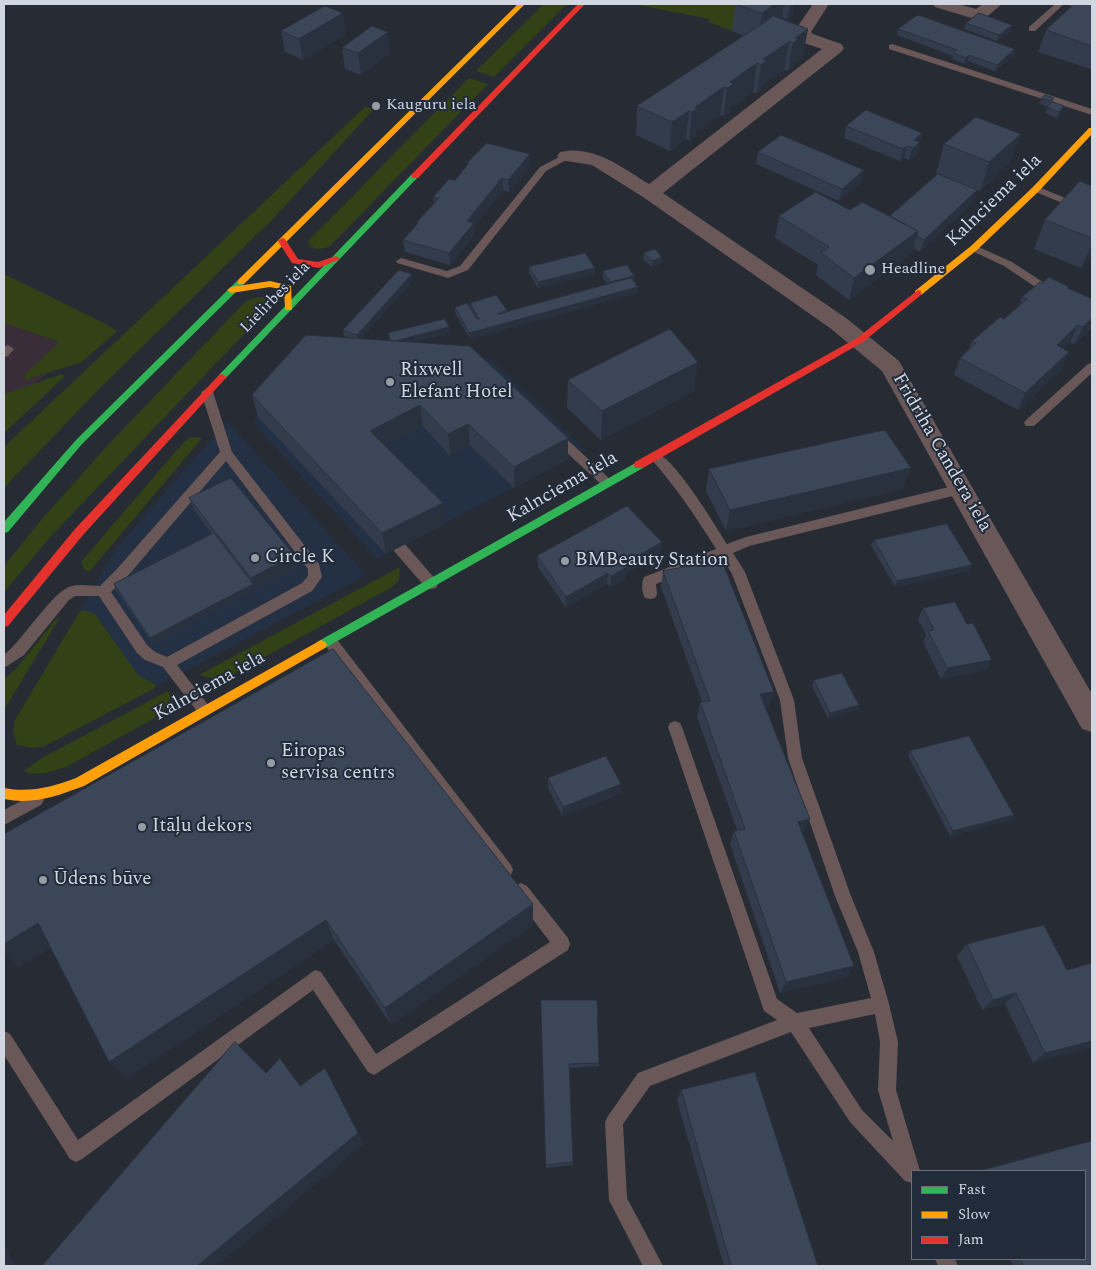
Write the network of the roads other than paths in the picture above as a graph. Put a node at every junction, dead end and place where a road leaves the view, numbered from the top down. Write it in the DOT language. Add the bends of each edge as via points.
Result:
graph roads {
  1 [pos="522,4"];
  2 [pos="582,4"];
  3 [pos="821,4"];
  4 [pos="941,4"];
  5 [pos="994,4"];
  6 [pos="1060,4"];
  7 [pos="1070,4"];
  8 [pos="1092,11"];
  9 [pos="1032,29"];
  10 [pos="892,47"];
  11 [pos="1092,112"];
  12 [pos="1092,130"];
  13 [pos="567,156"];
  14 [pos="1036,189"];
  15 [pos="650,193"];
  16 [pos="1092,212"];
  17 [pos="282,240"];
  18 [pos="974,248"];
  19 [pos="336,260"];
  20 [pos="401,261"];
  21 [pos="231,290"];
  22 [pos="1061,295"];
  23 [pos="289,308"];
  24 [pos="860,340"];
  25 [pos="1092,367"];
  26 [pos="207,392"];
  27 [pos="1030,423"];
  28 [pos="549,430"];
  29 [pos="226,453"];
  30 [pos="655,456"];
  31 [pos="607,483"];
  32 [pos="961,489"];
  33 [pos="4,529"];
  34 [pos="399,547"];
  35 [pos="724,550"];
  36 [pos="430,584"];
  37 [pos="103,591"];
  38 [pos="650,594"];
  39 [pos="4,624"];
  40 [pos="330,641"];
  41 [pos="4,662"];
  42 [pos="168,663"];
  43 [pos="204,710"];
  44 [pos="1092,720"];
  45 [pos="675,726"];
  46 [pos="4,794"];
  47 [pos="40,798"];
  48 [pos="4,818"];
  49 [pos="881,1004"];
  50 [pos="795,1022"];
  51 [pos="4,1040"];
  52 [pos="911,1171"];
  53 [pos="911,1173"];
  54 [pos="653,1266"];
  1 -- 17 [label="main road, Lielirbes iela"];
  2 -- 19 [label="main road, Lielirbes iela"];
  3 -- 15 [label="street" via="802,32 807,38 835,48"];
  4 -- 5 [label="street" via="978,15"];
  6 -- 9 [label="lane"];
  7 -- 8 [label="lane"];
  10 -- 11 [label="lane"];
  12 -- 14 [label="main road, Kalnciema iela"];
  13 -- 15 [label="street, Fridriha Candera iela" via="597,160"];
  13 -- 20 [label="lane" via="543,170 464,268 448,275"];
  14 -- 16 [label="lane"];
  14 -- 18 [label="main road, Kalnciema iela"];
  15 -- 24 [label="street, Fridriha Candera iela"];
  17 -- 19 [label="main road" via="294,261 319,265"];
  17 -- 21 [label="main road, Lielirbes iela"];
  18 -- 22 [label="lane"];
  18 -- 24 [label="main road, Kalnciema iela"];
  19 -- 23 [label="main road, Lielirbes iela"];
  21 -- 23 [label="main road" via="270,284 288,288"];
  21 -- 33 [label="main road, Lielirbes iela" via="79,442"];
  23 -- 26 [label="main road, Lielirbes iela"];
  24 -- 30 [label="main road, Kalnciema iela"];
  24 -- 32 [label="street, Fridriha Candera iela" via="891,366"];
  25 -- 27 [label="lane"];
  26 -- 29 [label="lane"];
  26 -- 39 [label="main road, Lielirbes iela" via="79,532"];
  28 -- 31 [label="lane"];
  29 -- 37 [label="lane"];
  29 -- 42 [label="lane" via="314,568 314,577 307,587"];
  30 -- 31 [label="main road, Kalnciema iela"];
  30 -- 35 [label="lane" via="695,504"];
  31 -- 36 [label="main road, Kalnciema iela"];
  32 -- 35 [label="lane"];
  32 -- 44 [label="street, Fridriha Candera iela"];
  34 -- 36 [label="lane"];
  35 -- 38 [label="lane" via="649,581"];
  35 -- 49 [label="lane" via="738,572 787,700 796,758 843,896 866,952"];
  36 -- 40 [label="main road, Kalnciema iela"];
  37 -- 41 [label="lane" via="73,591 64,596 19,651"];
  37 -- 42 [label="lane" via="142,648 150,656"];
  40 -- 43 [label="main road, Kalnciema iela"];
  40 -- 51 [label="lane" via="562,944 374,1066 316,978 76,1153"];
  42 -- 43 [label="lane"];
  43 -- 47 [label="main road, Kalnciema iela" via="80,782"];
  45 -- 50 [label="lane" via="770,1005"];
  46 -- 47 [label="main road, Kalnciema iela"];
  47 -- 48 [label="lane"];
  49 -- 50 [label="lane"];
  49 -- 52 [label="lane" via="889,1042 887,1090"];
  50 -- 53 [label="lane" via="856,1116"];
  50 -- 54 [label="lane" via="644,1078 614,1122 618,1200"];
}
